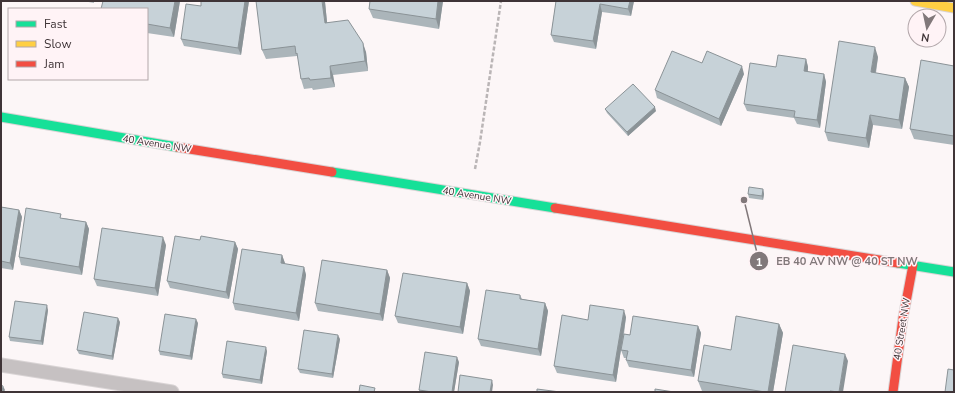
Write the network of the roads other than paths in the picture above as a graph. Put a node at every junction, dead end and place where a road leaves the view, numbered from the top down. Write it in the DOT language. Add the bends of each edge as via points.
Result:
graph roads {
  1 [pos="915,1"];
  2 [pos="954,8"];
  3 [pos="1,118"];
  4 [pos="913,265"];
  5 [pos="954,272"];
  6 [pos="1,365"];
  7 [pos="172,392"];
  8 [pos="893,392"];
  1 -- 2 [label="street"];
  3 -- 4 [label="street, 40 Avenue NW"];
  4 -- 5 [label="street, 40 Avenue NW"];
  4 -- 8 [label="street, 40 Street NW"];
  6 -- 7 [label="lane"];
}
